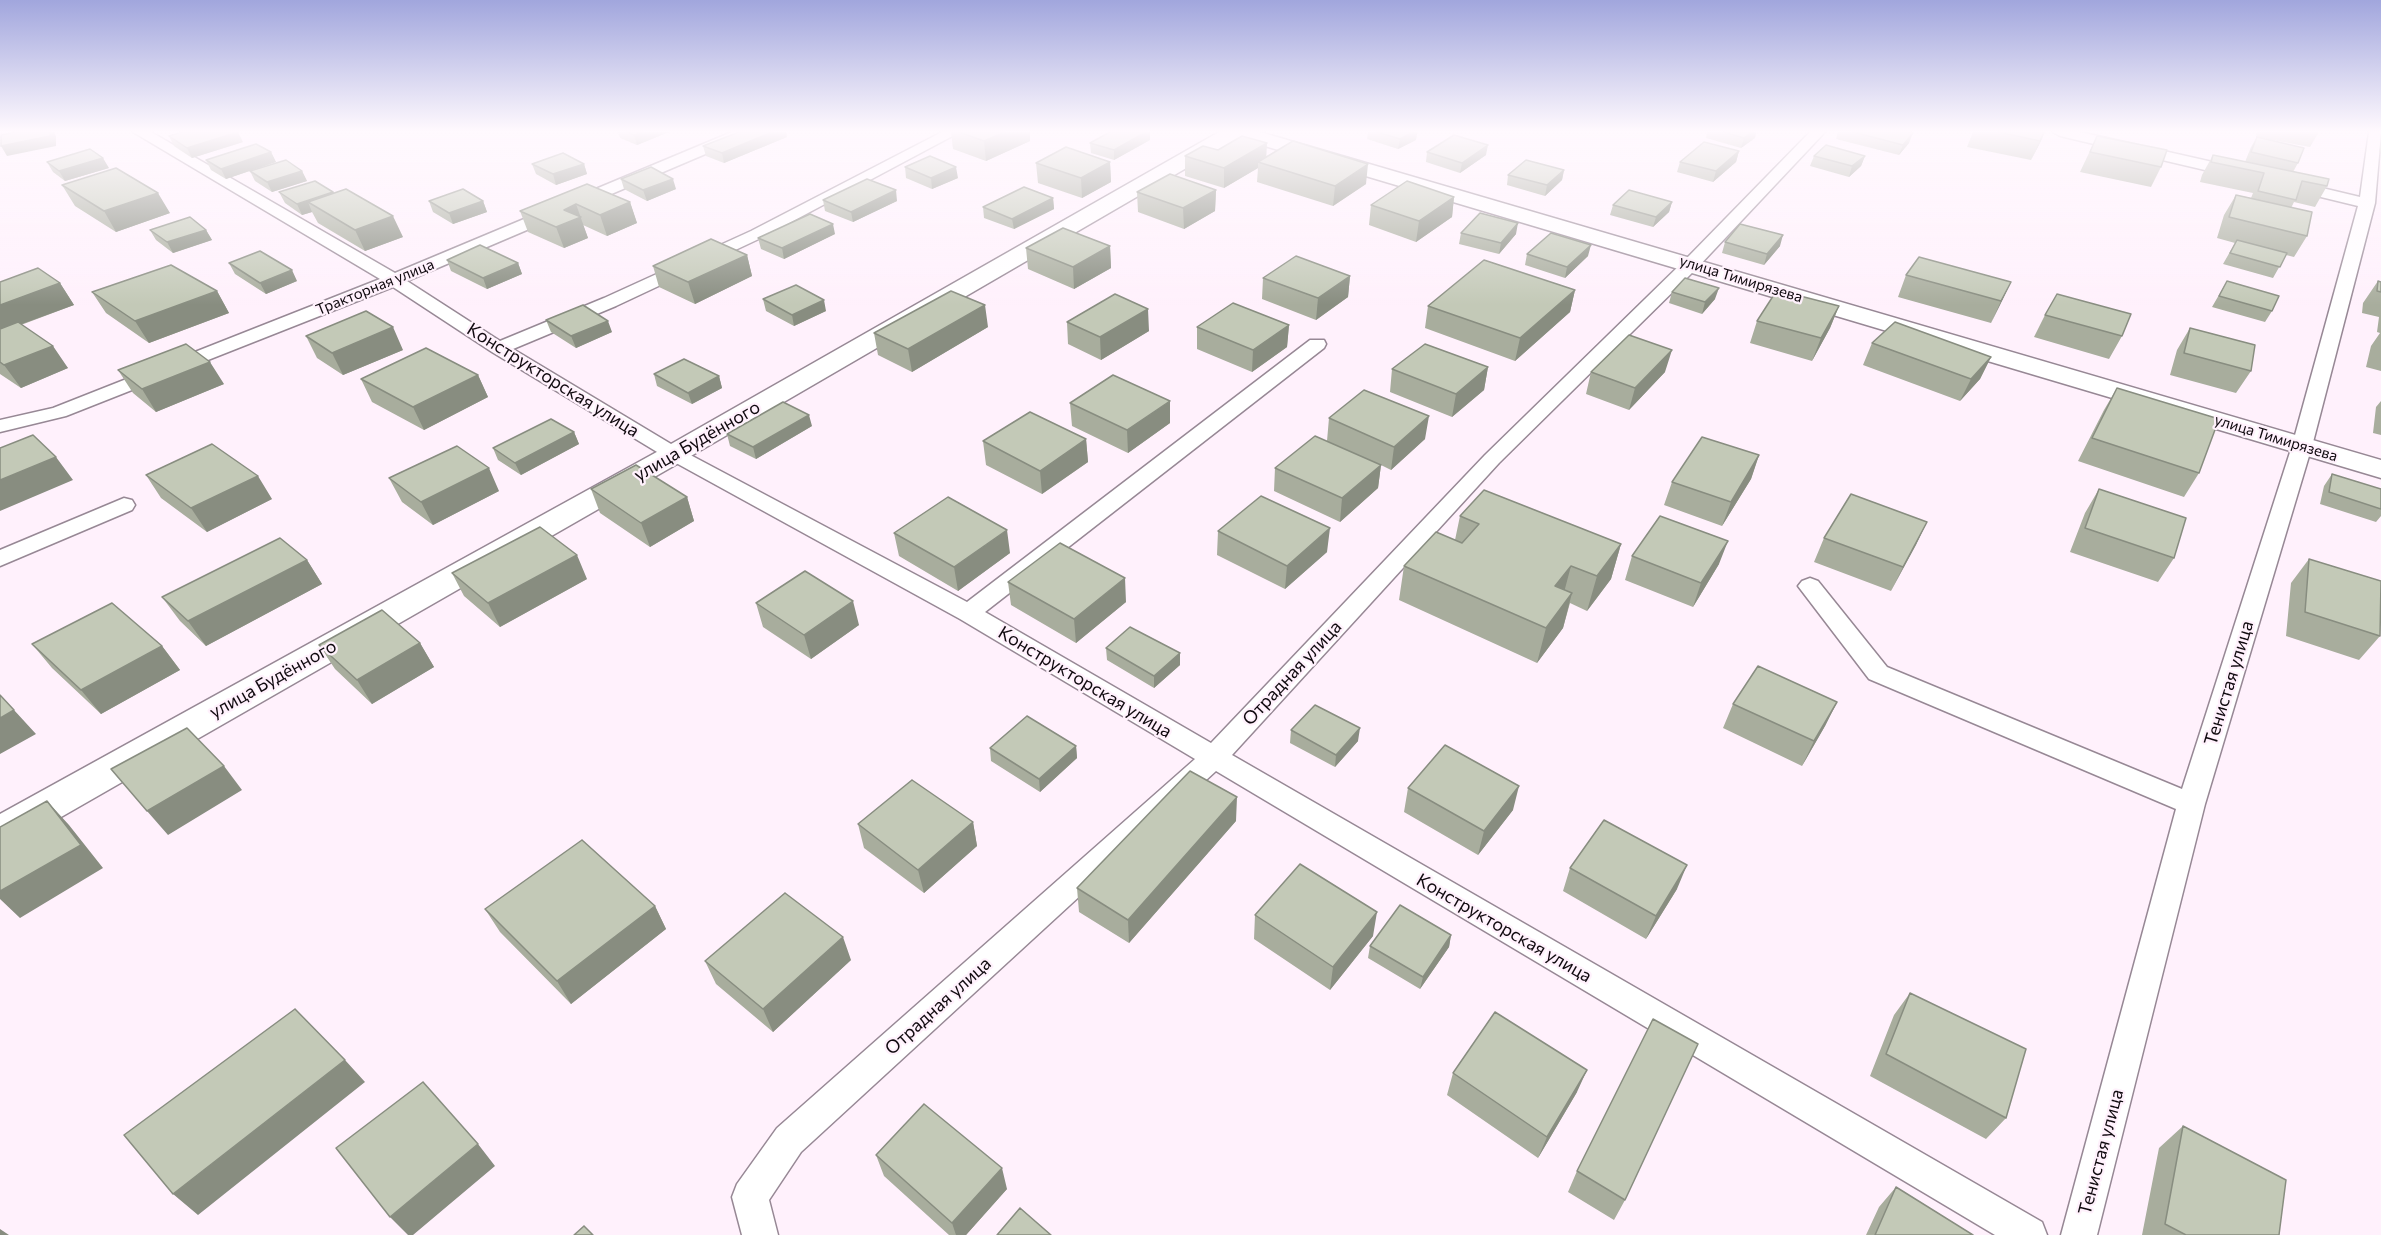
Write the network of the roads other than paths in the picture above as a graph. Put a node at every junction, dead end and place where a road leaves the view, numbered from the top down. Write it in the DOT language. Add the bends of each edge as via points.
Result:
graph roads {
  1 [pos="239,190"];
  2 [pos="608,190"];
  3 [pos="842,190"];
  4 [pos="1135,190"];
  5 [pos="1435,190"];
  6 [pos="1763,190"];
  7 [pos="2311,190"];
  8 [pos="2369,190"];
  9 [pos="2367,202"];
  10 [pos="1691,264"];
  11 [pos="394,280"];
  12 [pos="1317,344"];
  13 [pos="499,348"];
  14 [pos="0,426"];
  15 [pos="2302,446"];
  16 [pos="674,454"];
  17 [pos="2381,469"];
  18 [pos="124,505"];
  19 [pos="0,559"];
  20 [pos="1810,586"];
  21 [pos="968,613"];
  22 [pos="1213,758"];
  23 [pos="2192,804"];
  24 [pos="0,833"];
  25 [pos="760,1235"];
  26 [pos="2029,1235"];
  27 [pos="2079,1235"];
  1 -- 11 [label="lane, Конструкторская улица"];
  2 -- 11 [label="lane, Тракторная улица"];
  3 -- 13 [label="lane" via="610,302"];
  4 -- 16 [label="street, улица Будённого"];
  5 -- 10 [label="street, улица Тимирязева"];
  6 -- 10 [label="lane, Отрадная улица"];
  7 -- 9 [label="lane"];
  8 -- 9 [label="lane, Тенистая улица"];
  9 -- 15 [label="lane, Тенистая улица"];
  10 -- 15 [label="street, улица Тимирязева"];
  10 -- 22 [label="lane, Отрадная улица" via="1492,459"];
  11 -- 13 [label="lane, Конструкторская улица"];
  11 -- 14 [label="lane, Тракторная улица" via="59,412"];
  12 -- 21 [label="lane"];
  13 -- 16 [label="lane, Конструкторская улица"];
  15 -- 17 [label="street, улица Тимирязева"];
  15 -- 23 [label="lane, Тенистая улица"];
  16 -- 21 [label="lane, Конструкторская улица"];
  16 -- 24 [label="street, улица Будённого"];
  18 -- 19 [label="lane"];
  20 -- 23 [label="lane" via="1878,673"];
  21 -- 22 [label="lane, Конструкторская улица"];
  22 -- 25 [label="lane, Отрадная улица" via="789,1140 750,1197"];
  22 -- 26 [label="lane, Конструкторская улица"];
  23 -- 27 [label="lane, Тенистая улица"];
}
